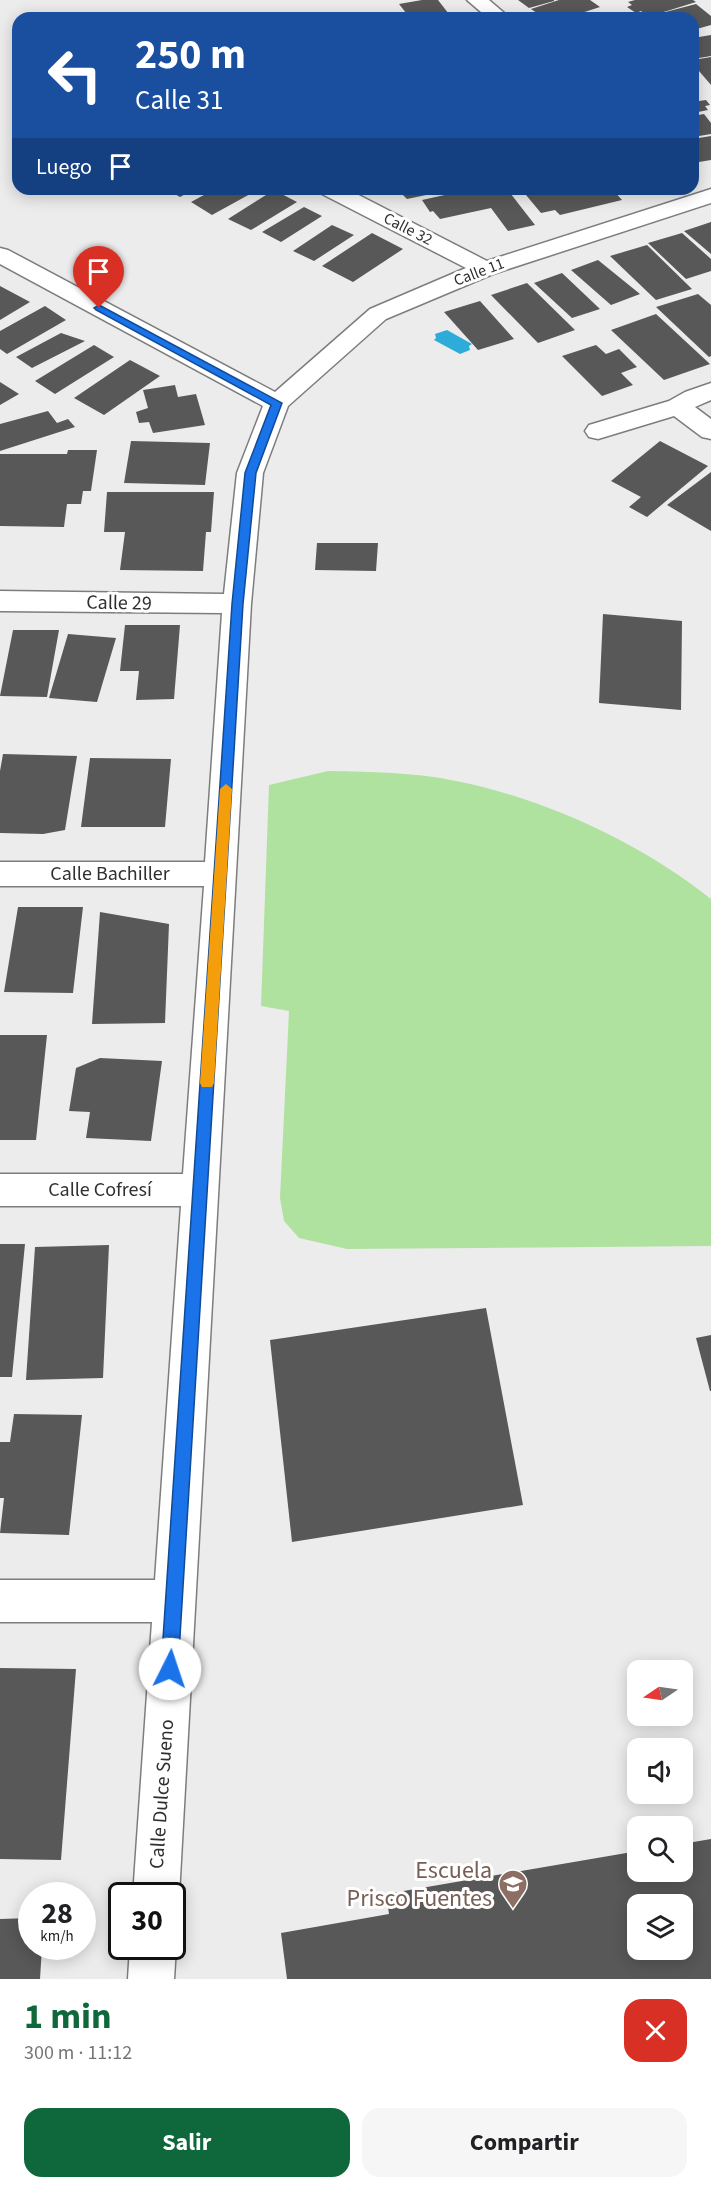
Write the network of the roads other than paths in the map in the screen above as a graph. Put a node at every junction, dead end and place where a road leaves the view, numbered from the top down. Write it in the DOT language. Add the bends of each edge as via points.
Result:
graph roads {
  1 [pos="477,0"];
  2 [pos="492,12"];
  3 [pos="342,195"];
  4 [pos="658,195"];
  5 [pos="711,196"];
  6 [pos="670,209"];
  7 [pos="0,255"];
  8 [pos="485,269"];
  9 [pos="711,391"];
  10 [pos="277,403"];
  11 [pos="678,406"];
  12 [pos="598,431"];
  13 [pos="711,431"];
  14 [pos="0,602"];
  15 [pos="237,604"];
  16 [pos="0,874"];
  17 [pos="221,874"];
  18 [pos="0,1190"];
  19 [pos="200,1190"];
  20 [pos="0,1601"];
  21 [pos="174,1601"];
  22 [pos="157,1882"];
  23 [pos="152,1960"];
  24 [pos="151,1979"];
  1 -- 2 [label="street"];
  3 -- 8 [label="street, Calle 32"];
  4 -- 6 [label="street"];
  5 -- 6 [label="street, Calle 11"];
  6 -- 8 [label="street, Calle 11"];
  7 -- 10 [label="street"];
  8 -- 10 [label="street, Calle 11" via="378,314"];
  9 -- 11 [label="street"];
  10 -- 15 [label="street, Calle Dulce Sueno" via="250,473"];
  11 -- 12 [label="street"];
  11 -- 13 [label="street"];
  14 -- 15 [label="street, Calle 29"];
  15 -- 17 [label="street, Calle Dulce Sueno"];
  16 -- 17 [label="street, Calle Bachiller"];
  17 -- 19 [label="street, Calle Dulce Sueno"];
  18 -- 19 [label="street, Calle Cofresí"];
  19 -- 21 [label="street, Calle Dulce Sueno"];
  20 -- 21 [label="street"];
  21 -- 22 [label="street, Calle Dulce Sueno"];
  23 -- 24 [label="street"];
}
